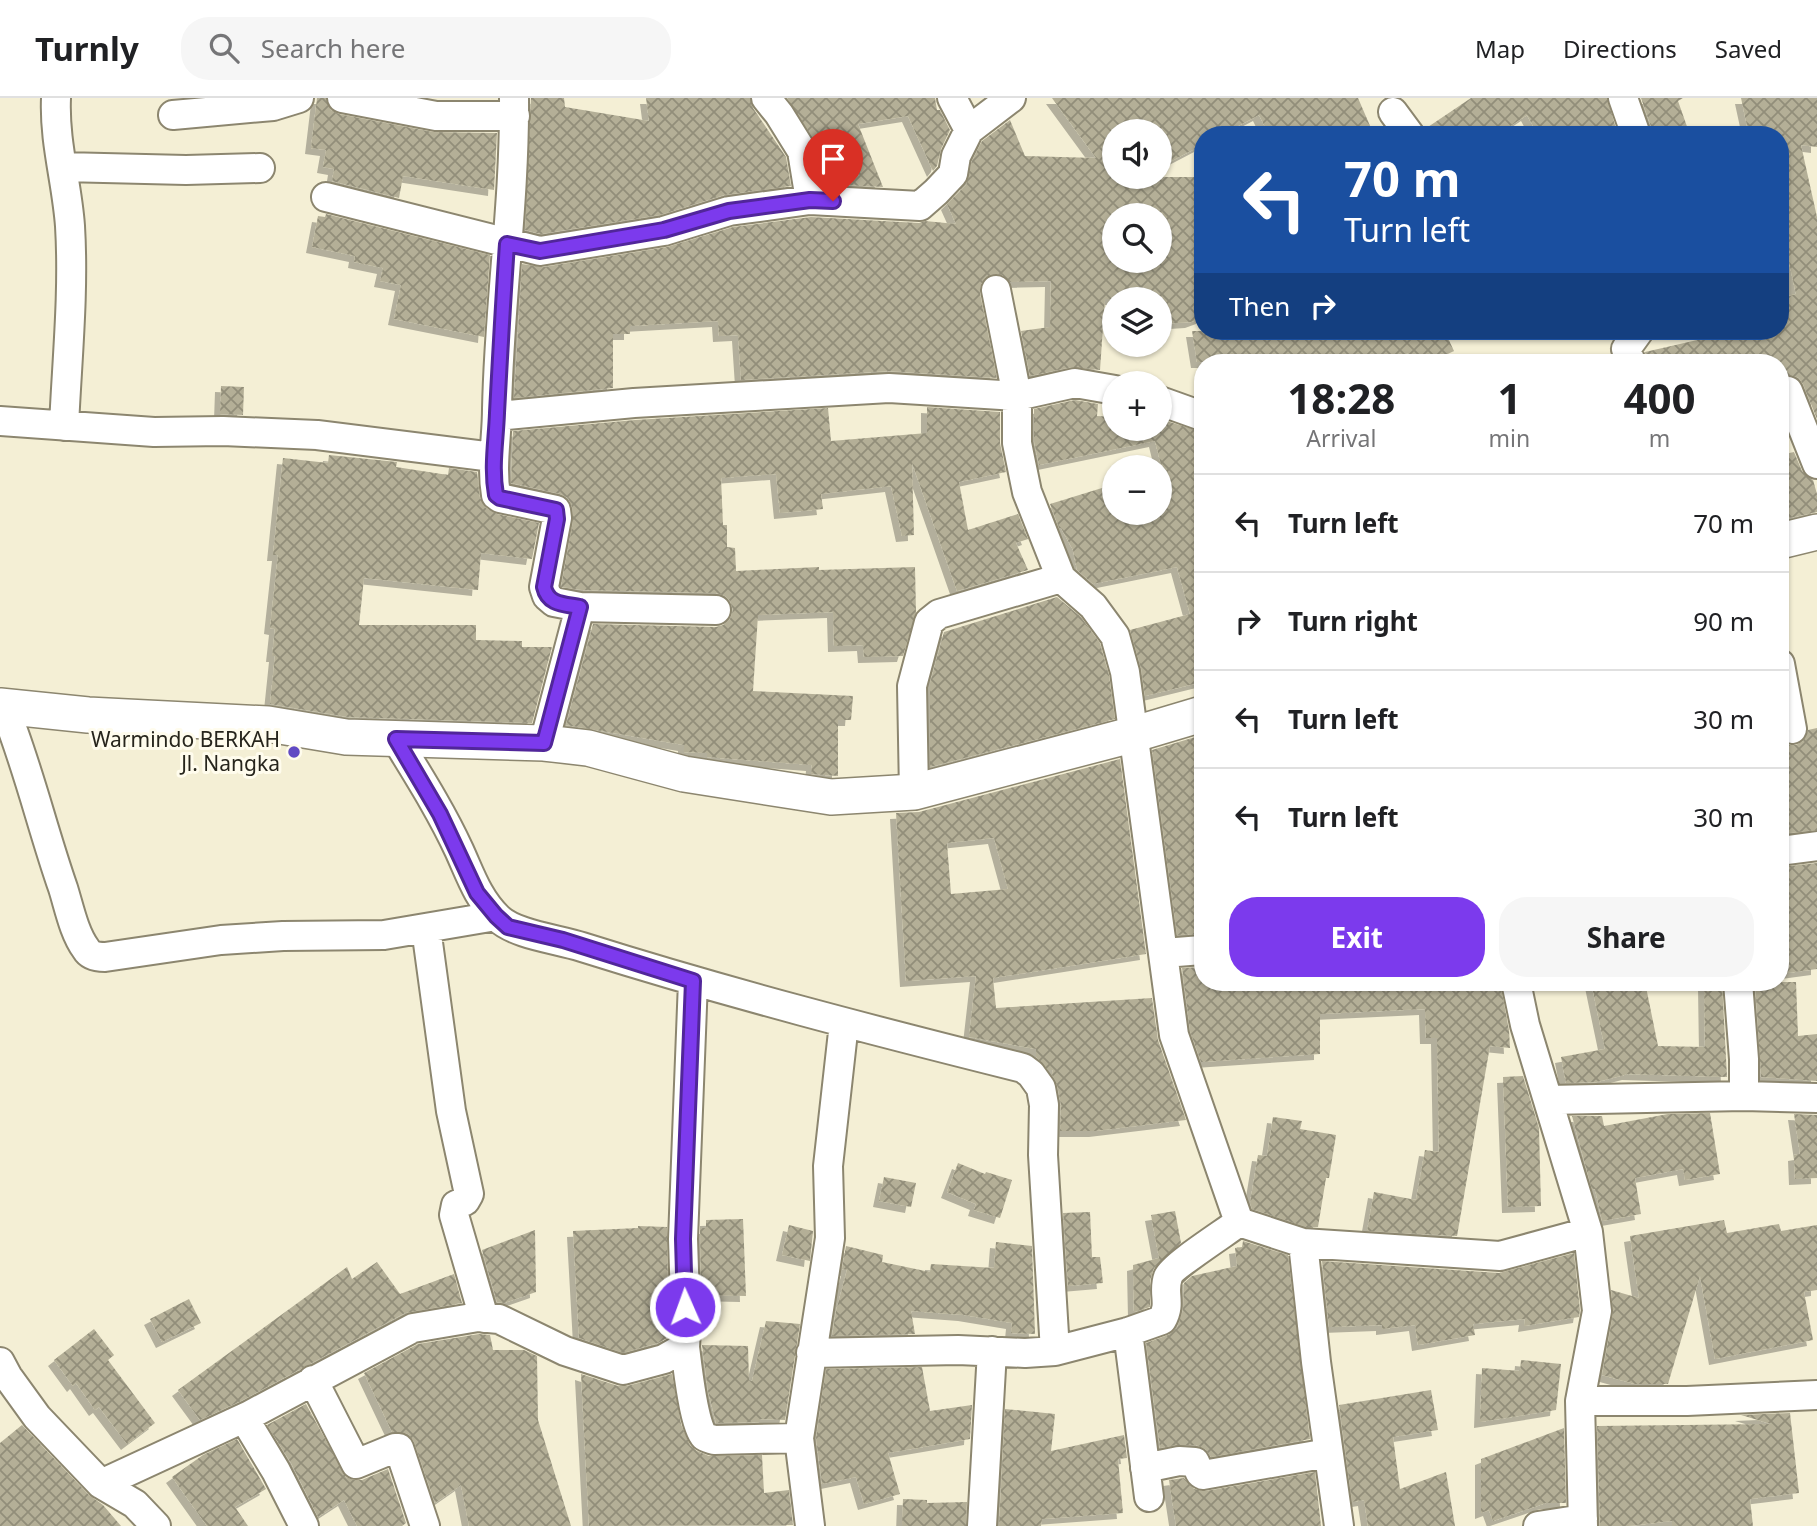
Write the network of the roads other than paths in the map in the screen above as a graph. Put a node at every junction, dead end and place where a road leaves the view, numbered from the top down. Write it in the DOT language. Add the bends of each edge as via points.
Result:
graph roads {
  1 [pos="56,98"];
  2 [pos="299,98"];
  3 [pos="342,98"];
  4 [pos="766,98"];
  5 [pos="952,98"];
  6 [pos="1011,98"];
  7 [pos="1623,98"];
  8 [pos="514,107"];
  9 [pos="1393,112"];
  10 [pos="173,115"];
  11 [pos="1403,126"];
  12 [pos="1633,126"];
  13 [pos="969,130"];
  14 [pos="63,167"];
  15 [pos="260,168"];
  16 [pos="327,197"];
  17 [pos="810,200"];
  18 [pos="507,244"];
  19 [pos="996,290"];
  20 [pos="1102,388"];
  21 [pos="1789,394"];
  22 [pos="1017,396"];
  23 [pos="1172,405"];
  24 [pos="1194,413"];
  25 [pos="497,416"];
  26 [pos="0,421"];
  27 [pos="64,426"];
  28 [pos="493,457"];
  29 [pos="1817,464"];
  30 [pos="1817,532"];
  31 [pos="1789,539"];
  32 [pos="1061,578"];
  33 [pos="580,607"];
  34 [pos="716,610"];
  35 [pos="2,707"];
  36 [pos="1789,709"];
  37 [pos="1194,716"];
  38 [pos="1793,729"];
  39 [pos="1135,734"];
  40 [pos="396,739"];
  41 [pos="544,743"];
  42 [pos="914,792"];
  43 [pos="1817,846"];
  44 [pos="1789,850"];
  45 [pos="496,916"];
  46 [pos="426,928"];
  47 [pos="1194,951"];
  48 [pos="1164,953"];
  49 [pos="693,981"];
  50 [pos="1518,991"];
  51 [pos="1739,991"];
  52 [pos="844,1023"];
  53 [pos="1744,1096"];
  54 [pos="1817,1098"];
  55 [pos="1549,1100"];
  56 [pos="1239,1222"];
  57 [pos="1588,1232"];
  58 [pos="1304,1243"];
  59 [pos="484,1318"];
  60 [pos="1128,1332"];
  61 [pos="685,1347"];
  62 [pos="992,1351"];
  63 [pos="1055,1351"];
  64 [pos="811,1353"];
  65 [pos="0,1362"];
  66 [pos="313,1381"];
  67 [pos="1817,1395"];
  68 [pos="1580,1401"];
  69 [pos="244,1418"];
  70 [pos="799,1438"];
  71 [pos="1328,1453"];
  72 [pos="1145,1468"];
  73 [pos="101,1484"];
  74 [pos="1149,1497"];
  75 [pos="1583,1523"];
  76 [pos="156,1526"];
  77 [pos="304,1526"];
  78 [pos="425,1526"];
  79 [pos="810,1526"];
  80 [pos="982,1526"];
  81 [pos="1339,1526"];
  82 [pos="1538,1526"];
  1 -- 14 [label="street"];
  2 -- 10 [label="street" via="272,106"];
  3 -- 8 [label="street" via="436,116"];
  4 -- 17 [label="street" via="802,151"];
  5 -- 13 [label="street"];
  6 -- 13 [label="street"];
  7 -- 12 [label="street"];
  8 -- 18 [label="street" via="514,178"];
  9 -- 11 [label="street"];
  13 -- 17 [label="street" via="953,174 920,206"];
  14 -- 15 [label="street"];
  14 -- 27 [label="street" via="70,226"];
  16 -- 18 [label="street"];
  17 -- 18 [label="street" via="729,211 664,230 540,251"];
  18 -- 25 [label="street"];
  19 -- 22 [label="street"];
  20 -- 22 [label="street" via="1075,383"];
  21 -- 29 [label="street"];
  22 -- 25 [label="street" via="889,388"];
  22 -- 32 [label="street" via="1017,443 1027,492"];
  23 -- 24 [label="street"];
  25 -- 28 [label="street"];
  26 -- 27 [label="street"];
  27 -- 28 [label="street" via="317,435"];
  28 -- 33 [label="street" via="497,496 556,510 545,592 554,602"];
  30 -- 31 [label="street"];
  32 -- 39 [label="street" via="1093,606 1115,636"];
  32 -- 42 [label="street" via="939,614 929,622 912,687"];
  33 -- 34 [label="street"];
  33 -- 41 [label="street"];
  35 -- 40 [label="street" via="268,724 346,737"];
  35 -- 46 [label="street" via="23,754 77,929 93,956 221,940 384,935"];
  36 -- 38 [label="street"];
  37 -- 39 [label="street"];
  39 -- 42 [label="street"];
  39 -- 48 [label="street"];
  40 -- 41 [label="street"];
  40 -- 45 [label="street" via="447,828 477,893"];
  41 -- 42 [label="street" via="588,748 684,774 831,797"];
  43 -- 44 [label="street"];
  45 -- 46 [label="street"];
  45 -- 49 [label="street" via="508,927"];
  46 -- 59 [label="street" via="451,1111 469,1194 456,1205 454,1214"];
  47 -- 48 [label="street"];
  48 -- 56 [label="street" via="1174,1035"];
  49 -- 52 [label="street"];
  49 -- 61 [label="street" via="683,1239"];
  50 -- 55 [label="street"];
  51 -- 53 [label="street"];
  52 -- 63 [label="street" via="1024,1068 1041,1088"];
  52 -- 64 [label="street" via="828,1166 830,1238"];
  53 -- 54 [label="street"];
  53 -- 55 [label="street"];
  55 -- 57 [label="street"];
  56 -- 58 [label="street"];
  56 -- 60 [label="street" via="1174,1267 1168,1276 1167,1310 1162,1320"];
  57 -- 58 [label="street" via="1500,1256"];
  57 -- 68 [label="street" via="1597,1311"];
  58 -- 71 [label="street"];
  59 -- 61 [label="street" via="499,1319 565,1351 622,1370 664,1359"];
  59 -- 66 [label="street" via="413,1328"];
  60 -- 63 [label="street"];
  60 -- 72 [label="street"];
  61 -- 70 [label="street" via="702,1434 714,1440"];
  62 -- 63 [label="street"];
  62 -- 64 [label="street"];
  62 -- 80 [label="street"];
  64 -- 70 [label="street"];
  65 -- 73 [label="street" via="37,1417"];
  66 -- 69 [label="street"];
  66 -- 78 [label="street" via="356,1464 399,1448"];
  67 -- 68 [label="street"];
  68 -- 75 [label="street"];
  69 -- 73 [label="street"];
  69 -- 77 [label="street"];
  70 -- 79 [label="street"];
  71 -- 72 [label="street" via="1203,1475 1195,1462 1188,1460"];
  71 -- 81 [label="street"];
  72 -- 74 [label="street"];
  73 -- 76 [label="street" via="135,1504"];
  75 -- 82 [label="street"];
}
